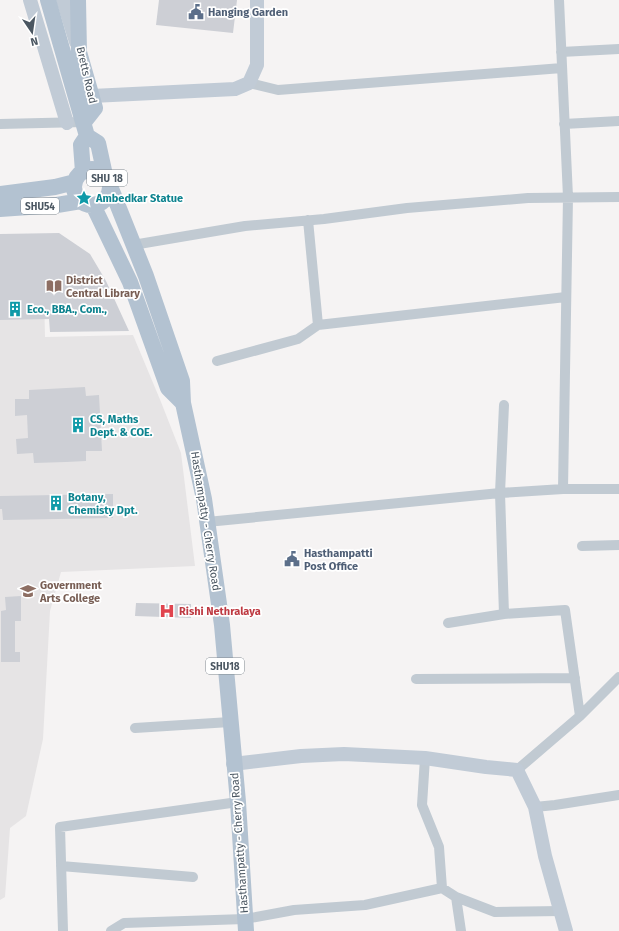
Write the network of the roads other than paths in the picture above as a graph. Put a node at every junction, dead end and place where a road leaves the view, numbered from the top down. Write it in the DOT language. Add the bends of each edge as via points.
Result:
graph roads {
  1 [pos="30,0"];
  2 [pos="48,0"];
  3 [pos="63,0"];
  4 [pos="78,0"];
  5 [pos="257,0"];
  6 [pos="559,0"];
  7 [pos="619,49"];
  8 [pos="79,52"];
  9 [pos="561,52"];
  10 [pos="562,68"];
  11 [pos="249,83"];
  12 [pos="92,96"];
  13 [pos="619,121"];
  14 [pos="67,123"];
  15 [pos="84,123"];
  16 [pos="0,124"];
  17 [pos="564,124"];
  18 [pos="79,177"];
  19 [pos="108,181"];
  20 [pos="0,194"];
  21 [pos="619,197"];
  22 [pos="568,198"];
  23 [pos="87,203"];
  24 [pos="0,210"];
  25 [pos="308,220"];
  26 [pos="133,246"];
  27 [pos="566,297"];
  28 [pos="318,325"];
  29 [pos="217,361"];
  30 [pos="184,403"];
  31 [pos="504,405"];
  32 [pos="563,489"];
  33 [pos="619,489"];
  34 [pos="500,493"];
  35 [pos="207,522"];
  36 [pos="619,545"];
  37 [pos="582,546"];
  38 [pos="504,614"];
  39 [pos="448,623"];
  40 [pos="619,677"];
  41 [pos="575,678"];
  42 [pos="416,679"];
  43 [pos="580,716"];
  44 [pos="230,722"];
  45 [pos="135,728"];
  46 [pos="425,758"];
  47 [pos="233,764"];
  48 [pos="517,770"];
  49 [pos="619,795"];
  50 [pos="238,802"];
  51 [pos="535,807"];
  52 [pos="61,866"];
  53 [pos="193,877"];
  54 [pos="442,888"];
  55 [pos="456,897"];
  56 [pos="561,911"];
  57 [pos="245,925"];
  58 [pos="63,931"];
  59 [pos="110,931"];
  60 [pos="461,931"];
  61 [pos="566,931"];
  1 -- 14 [label="street"];
  2 -- 15 [label="main road"];
  3 -- 8 [label="street"];
  4 -- 8 [label="main road, Bretts Road"];
  5 -- 11 [label="street" via="257,65"];
  6 -- 9 [label="street"];
  7 -- 9 [label="street"];
  8 -- 12 [label="main road, Bretts Road"];
  9 -- 10 [label="street"];
  10 -- 11 [label="street" via="278,90"];
  10 -- 17 [label="street"];
  11 -- 12 [label="street" via="235,89"];
  12 -- 15 [label="main road, Bretts Road" via="95,108"];
  13 -- 17 [label="street"];
  14 -- 15 [label="street"];
  14 -- 16 [label="street"];
  15 -- 18 [label="main road"];
  15 -- 19 [label="main road, Hasthampatty - Cherry Road" via="98,142"];
  17 -- 22 [label="street"];
  18 -- 19 [label="main road, SHU 18" via="89,170 95,170 101,172"];
  18 -- 20 [label="main road, SHU54" via="55,187"];
  18 -- 23 [label="main road, SHU 18" via="74,192"];
  19 -- 23 [label="main road, SHU 18" via="107,197 103,201"];
  19 -- 26 [label="main road, Hasthampatty - Cherry Road"];
  21 -- 22 [label="street"];
  22 -- 25 [label="street" via="528,198 407,208"];
  22 -- 27 [label="street"];
  23 -- 24 [label="main road, SHU54"];
  23 -- 30 [label="main road" via="130,282 168,388"];
  25 -- 26 [label="street" via="244,226"];
  25 -- 28 [label="street"];
  26 -- 30 [label="main road, Hasthampatty - Cherry Road" via="182,381"];
  27 -- 28 [label="street"];
  27 -- 32 [label="street"];
  28 -- 29 [label="street" via="298,339"];
  30 -- 35 [label="main road, Hasthampatty - Cherry Road / SHU18"];
  31 -- 34 [label="street"];
  32 -- 33 [label="street"];
  32 -- 34 [label="street"];
  34 -- 35 [label="street"];
  34 -- 38 [label="street"];
  35 -- 44 [label="main road, Hasthampatty - Cherry Road / SHU18" via="222,625"];
  36 -- 37 [label="street"];
  38 -- 39 [label="street"];
  38 -- 41 [label="street" via="565,610"];
  40 -- 43 [label="street"];
  41 -- 42 [label="street"];
  41 -- 43 [label="street"];
  43 -- 48 [label="street"];
  44 -- 45 [label="street"];
  44 -- 47 [label="main road, Hasthampatty - Cherry Road / SHU18"];
  46 -- 47 [label="street" via="344,754"];
  46 -- 48 [label="street"];
  46 -- 54 [label="street" via="422,805 439,846"];
  47 -- 50 [label="main road, Hasthampatty - Cherry Road / SHU18"];
  48 -- 51 [label="street"];
  49 -- 51 [label="street"];
  50 -- 52 [label="street" via="60,827"];
  50 -- 57 [label="main road, Hasthampatty - Cherry Road / SHU18"];
  51 -- 56 [label="street" via="545,856"];
  52 -- 53 [label="street"];
  52 -- 58 [label="street"];
  54 -- 55 [label="street"];
  54 -- 57 [label="street" via="365,905 294,910"];
  55 -- 56 [label="street" via="495,912"];
  55 -- 60 [label="street"];
  56 -- 61 [label="street"];
  57 -- 59 [label="street" via="124,923"];
}
